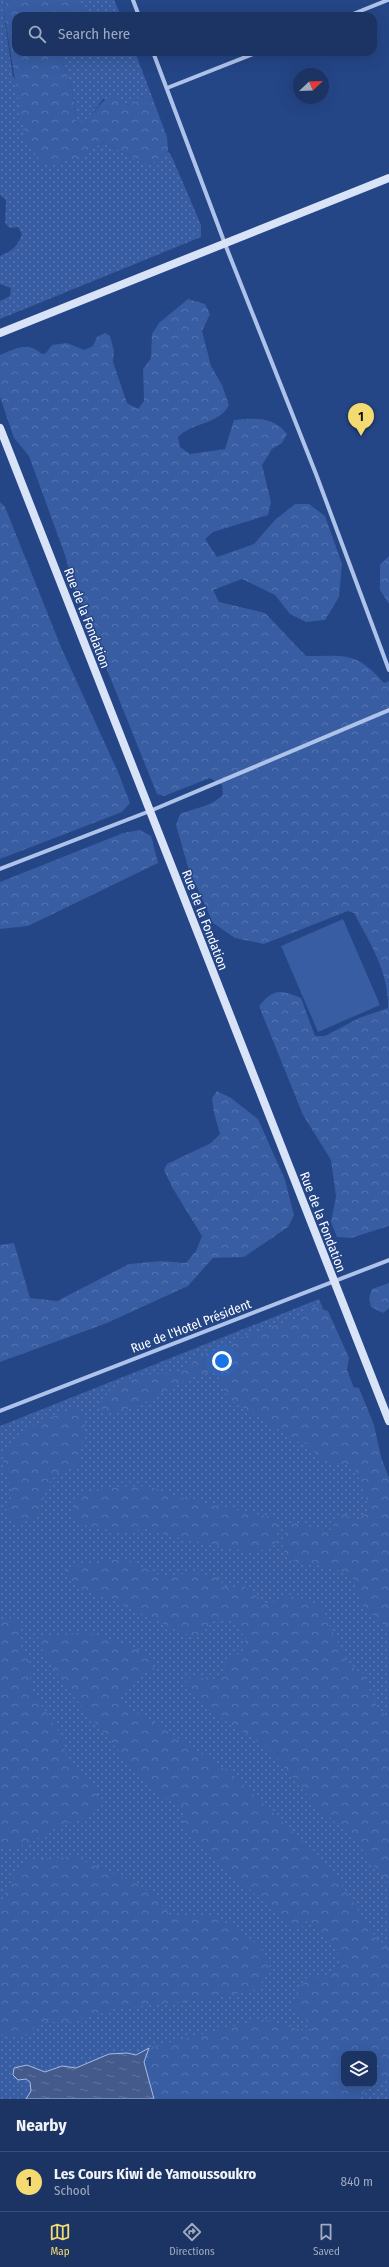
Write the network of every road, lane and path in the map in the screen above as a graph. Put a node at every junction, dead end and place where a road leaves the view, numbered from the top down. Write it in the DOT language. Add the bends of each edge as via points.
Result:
graph roads {
  1 [pos="133,0"];
  2 [pos="388,0"];
  3 [pos="138,12"];
  4 [pos="358,12"];
  5 [pos="155,56"];
  6 [pos="248,56"];
  7 [pos="167,88"];
  8 [pos="389,178"];
  9 [pos="224,244"];
  10 [pos="0,333"];
  11 [pos="0,428"];
  12 [pos="389,670"];
  13 [pos="389,710"];
  14 [pos="150,811"];
  15 [pos="0,869"];
  16 [pos="389,1260"];
  17 [pos="333,1281"];
  18 [pos="0,1411"];
  19 [pos="389,1421"];
  1 -- 3 [label="street"];
  2 -- 4 [label="street"];
  5 -- 7 [label="street"];
  6 -- 7 [label="street"];
  7 -- 9 [label="street"];
  8 -- 9 [label="street"];
  9 -- 10 [label="street"];
  9 -- 12 [label="street" via="316,474"];
  11 -- 14 [label="street, Rue de la Fondation"];
  13 -- 14 [label="street"];
  14 -- 15 [label="street"];
  14 -- 17 [label="street, Rue de la Fondation"];
  16 -- 17 [label="street, Rue de l'Hotel Président"];
  17 -- 18 [label="street, Rue de l'Hotel Président"];
  17 -- 19 [label="street, Rue de la Fondation"];
}
